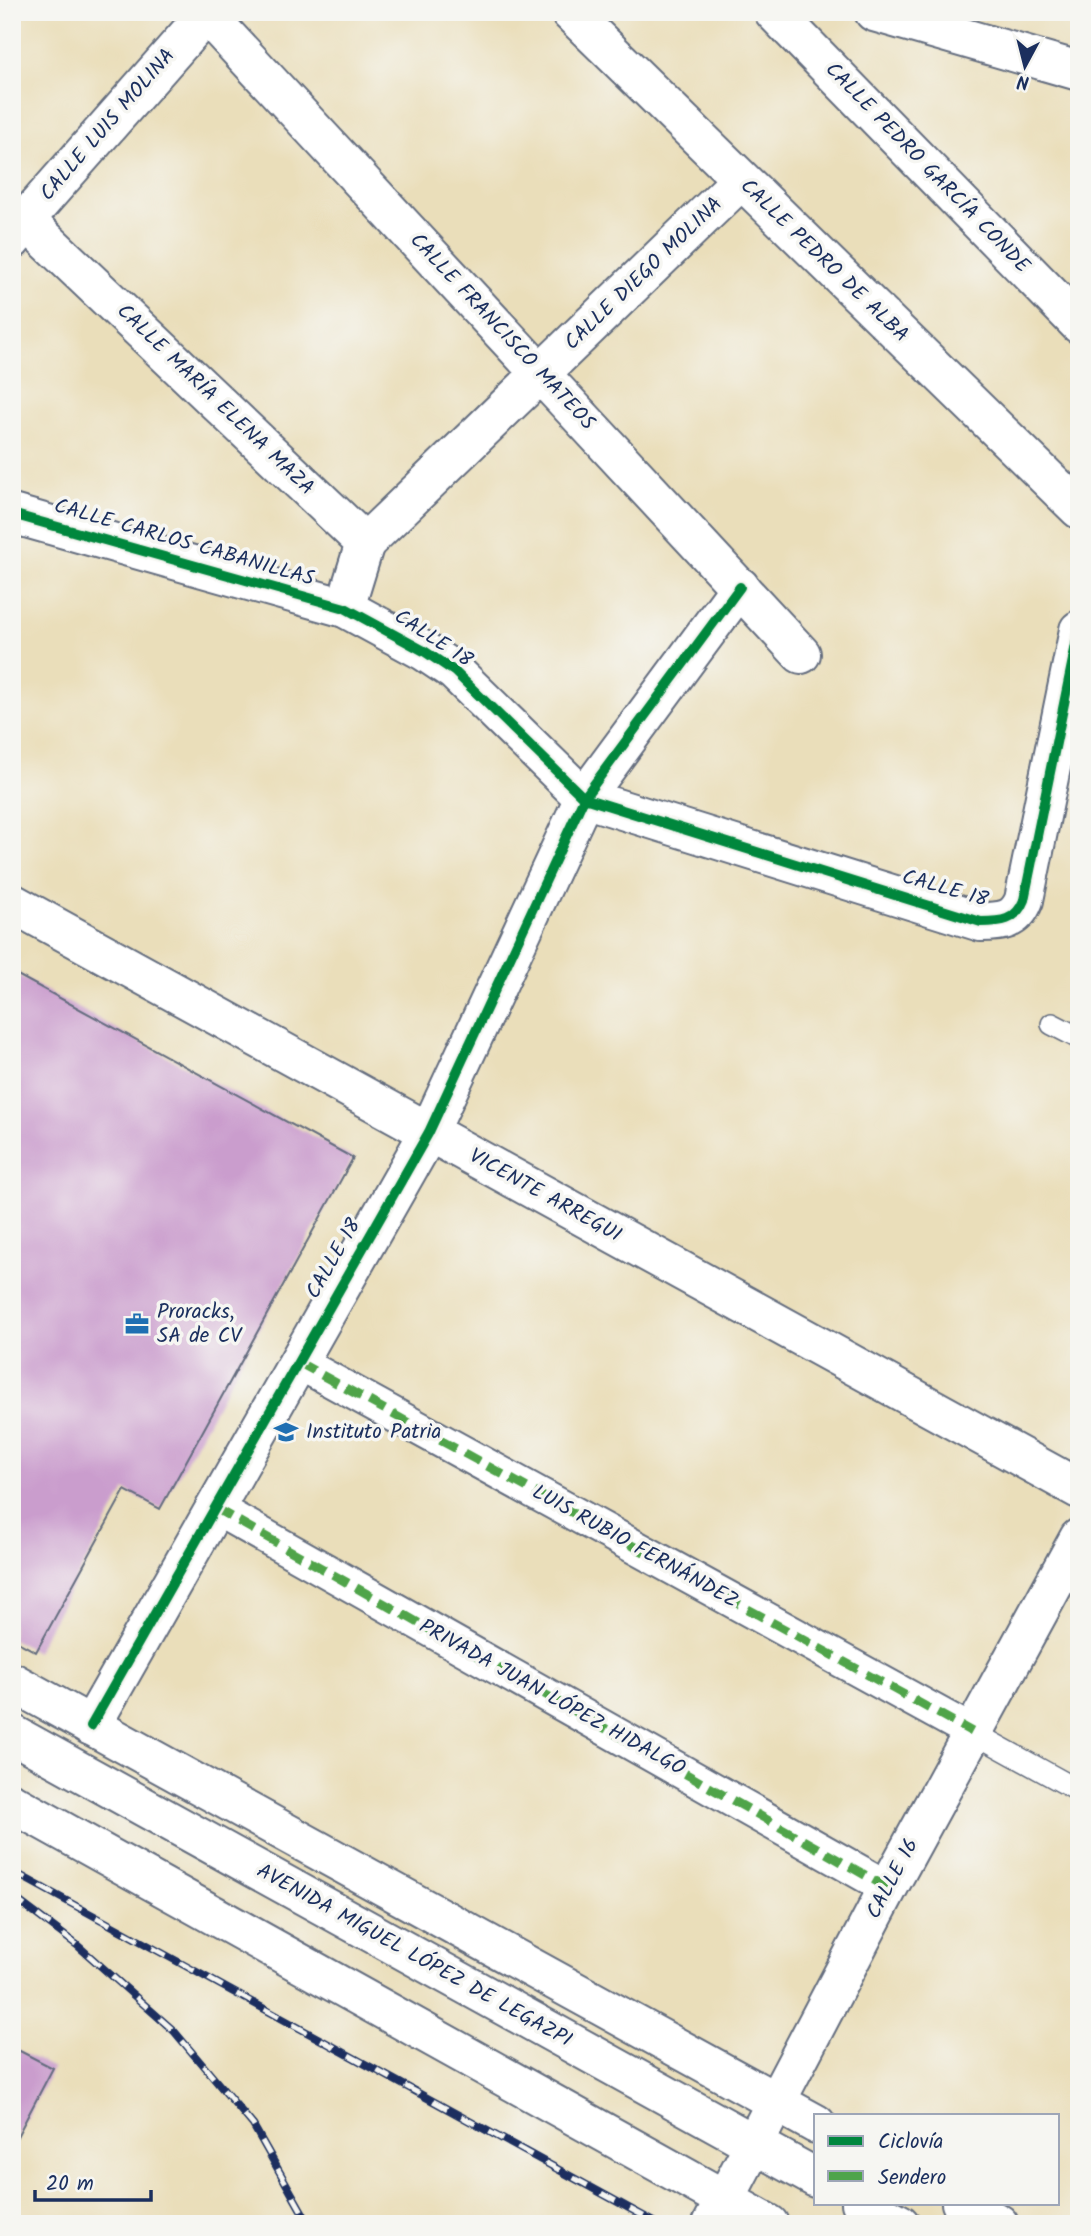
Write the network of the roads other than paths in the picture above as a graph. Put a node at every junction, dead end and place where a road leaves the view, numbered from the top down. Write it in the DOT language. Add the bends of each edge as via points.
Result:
graph roads {
  1 [pos="570,12"];
  2 [pos="774,12"];
  3 [pos="874,12"];
  4 [pos="205,13"];
  5 [pos="1079,71"];
  6 [pos="741,180"];
  7 [pos="16,225"];
  8 [pos="1079,324"];
  9 [pos="541,373"];
  10 [pos="1079,509"];
  11 [pos="12,514"];
  12 [pos="365,543"];
  13 [pos="740,587"];
  14 [pos="345,608"];
  15 [pos="1079,630"];
  16 [pos="802,654"];
  17 [pos="584,798"];
  18 [pos="12,903"];
  19 [pos="1052,1024"];
  20 [pos="1079,1038"];
  21 [pos="429,1132"];
  22 [pos="298,1362"];
  23 [pos="1079,1489"];
  24 [pos="215,1508"];
  25 [pos="1079,1538"];
  26 [pos="12,1682"];
  27 [pos="91,1726"];
  28 [pos="972,1732"];
  29 [pos="12,1734"];
  30 [pos="1079,1791"];
  31 [pos="12,1803"];
  32 [pos="888,1888"];
  33 [pos="776,2102"];
  34 [pos="814,2123"];
  35 [pos="754,2144"];
  36 [pos="814,2177"];
  37 [pos="863,2204"];
  38 [pos="963,2204"];
  39 [pos="719,2212"];
  40 [pos="769,2224"];
  41 [pos="900,2224"];
  42 [pos="999,2224"];
  1 -- 6 [label="street, CALLE PEDRO DE ALBA"];
  2 -- 8 [label="street, CALLE PEDRO GARCÍA CONDE"];
  3 -- 5 [label="street"];
  4 -- 7 [label="street, CALLE LUIS MOLINA"];
  4 -- 9 [label="street, CALLE FRANCISCO MATEOS"];
  6 -- 9 [label="street, CALLE DIEGO MOLINA"];
  6 -- 10 [label="street, CALLE PEDRO DE ALBA"];
  7 -- 12 [label="street, CALLE MARÍA ELENA MAZA"];
  9 -- 12 [label="street, CALLE DIEGO MOLINA"];
  9 -- 13 [label="street, CALLE FRANCISCO MATEOS"];
  11 -- 14 [label="street, CALLE CARLOS CABANILLAS"];
  12 -- 14 [label="street"];
  13 -- 16 [label="street, CALLE FRANCISCO MATEOS"];
  13 -- 17 [label="street, CALLE 18"];
  14 -- 17 [label="street, CALLE 18" via="454,671"];
  15 -- 17 [label="street, CALLE 18" via="1024,900 1013,918 981,922"];
  17 -- 21 [label="street, CALLE 18"];
  18 -- 21 [label="street, VICENTE ARREGUI"];
  19 -- 20 [label="lane"];
  21 -- 22 [label="street, CALLE 18"];
  21 -- 23 [label="street, VICENTE ARREGUI"];
  22 -- 24 [label="street, CALLE 18"];
  22 -- 28 [label="street, LUIS RUBIO FERNÁNDEZ"];
  24 -- 27 [label="street, CALLE 18"];
  24 -- 32 [label="street, PRIVADA JUAN LÓPEZ HIDALGO"];
  25 -- 28 [label="street, CALLE 16"];
  26 -- 27 [label="street"];
  27 -- 33 [label="street"];
  28 -- 30 [label="lane"];
  28 -- 32 [label="street, CALLE 16"];
  29 -- 35 [label="street, AVENIDA MIGUEL LÓPEZ DE LEGAZPI"];
  31 -- 39 [label="street"];
  32 -- 33 [label="street, CALLE 16"];
  33 -- 34 [label="street"];
  33 -- 35 [label="street, CALLE 16"];
  35 -- 36 [label="street, AVENIDA MIGUEL LÓPEZ DE LEGAZPI"];
  35 -- 39 [label="street, CALLE 16"];
  37 -- 41 [label="street"];
  38 -- 42 [label="street"];
  39 -- 40 [label="street"];
}
